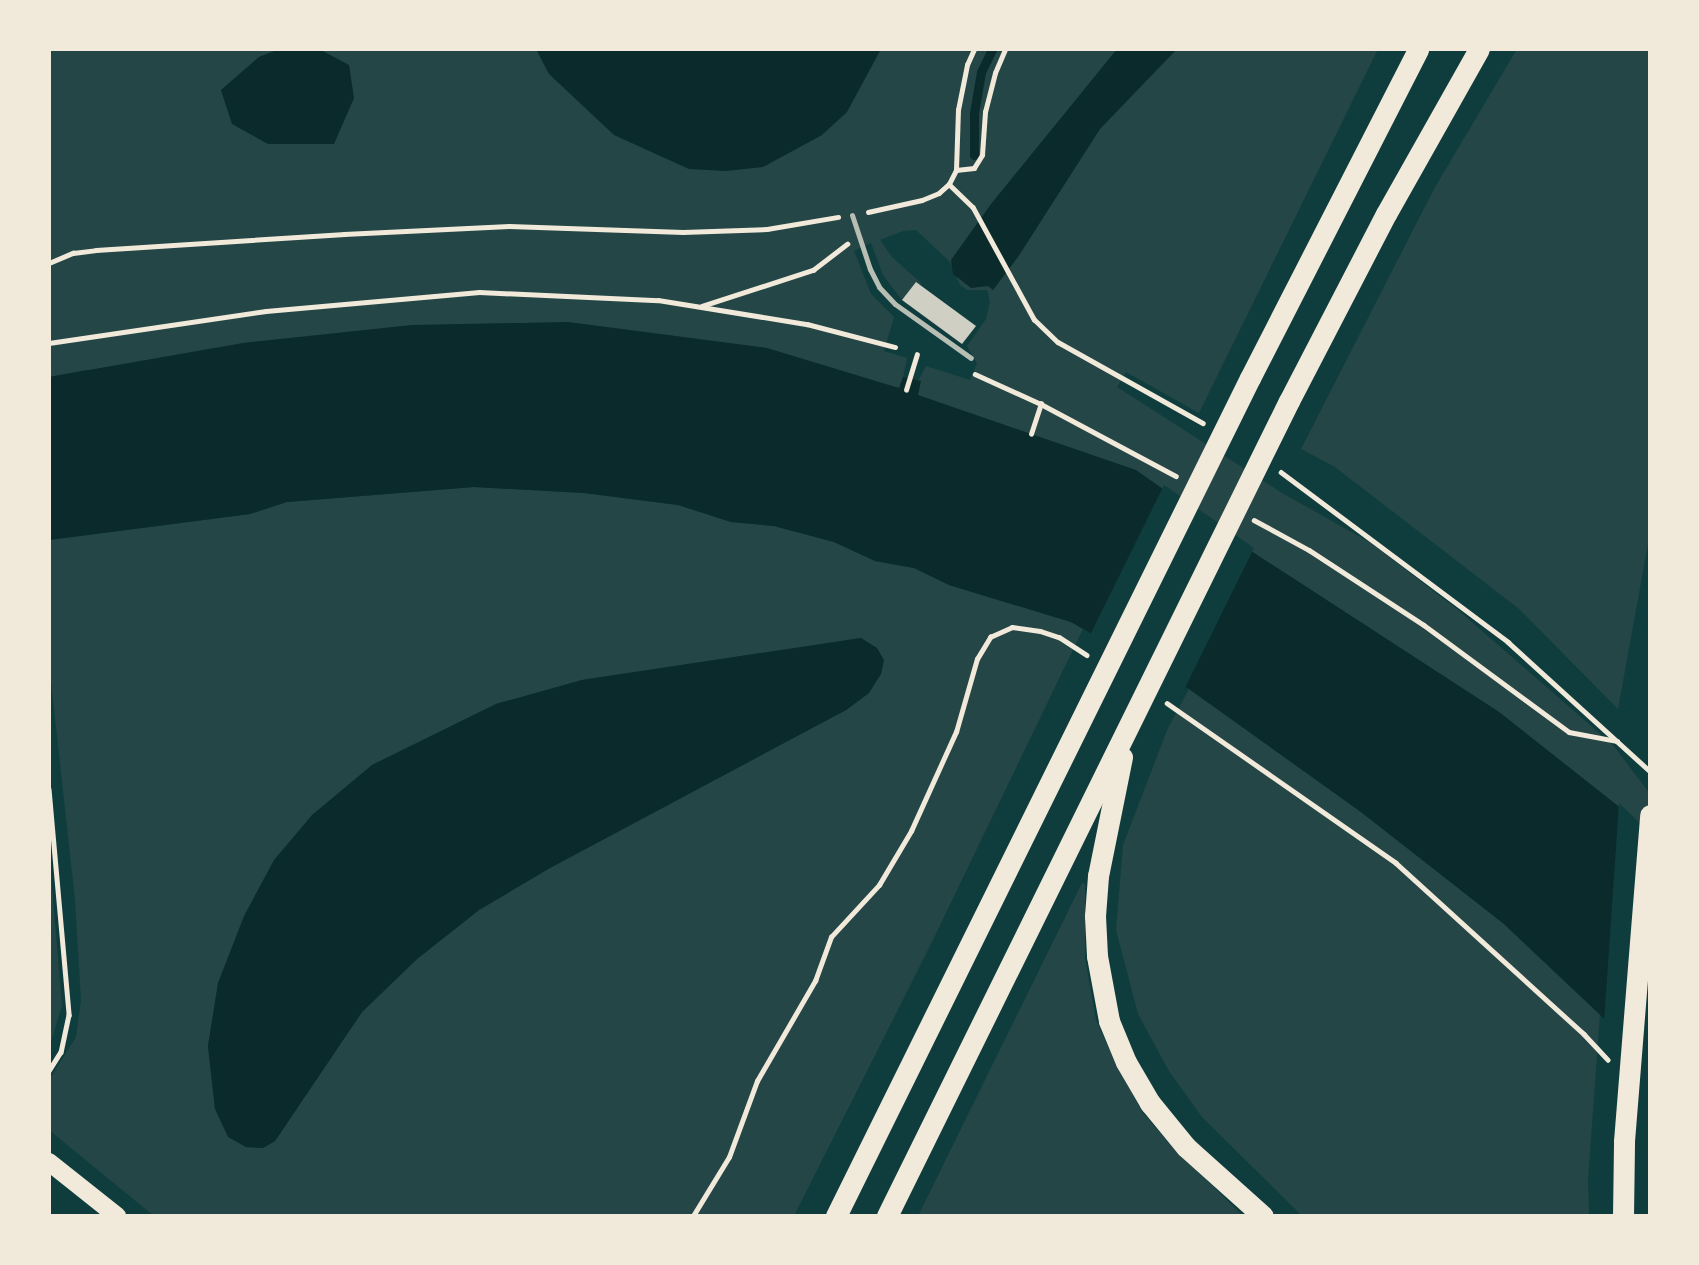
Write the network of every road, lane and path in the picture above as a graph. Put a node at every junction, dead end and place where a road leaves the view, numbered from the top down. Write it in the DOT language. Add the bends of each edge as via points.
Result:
graph roads {
  1 [pos="974,49"];
  2 [pos="1005,49"];
  3 [pos="1418,49"];
  4 [pos="1479,49"];
  5 [pos="956,170"];
  6 [pos="949,184"];
  7 [pos="852,215"];
  8 [pos="859,235"];
  9 [pos="49,263"];
  10 [pos="701,307"];
  11 [pos="49,343"];
  12 [pos="895,347"];
  13 [pos="917,355"];
  14 [pos="971,358"];
  15 [pos="968,370"];
  16 [pos="906,390"];
  17 [pos="1041,404"];
  18 [pos="1205,424"];
  19 [pos="1031,434"];
  20 [pos="1271,466"];
  21 [pos="1188,483"];
  22 [pos="1248,516"];
  23 [pos="1128,728"];
  24 [pos="1619,741"];
  25 [pos="1650,771"];
  26 [pos="49,789"];
  27 [pos="1650,815"];
  28 [pos="49,1071"];
  29 [pos="49,1162"];
  30 [pos="117,1216"];
  31 [pos="836,1216"];
  32 [pos="887,1216"];
  33 [pos="1263,1216"];
  34 [pos="1623,1216"];
  1 -- 5 [label="path" via="958,110"];
  2 -- 5 [label="path" via="985,113 982,155 974,168"];
  3 -- 31 [label="highway" via="1250,378"];
  4 -- 23 [label="highway" via="1289,401"];
  5 -- 6 [label="path"];
  6 -- 7 [label="path" via="922,200"];
  6 -- 18 [label="path" via="973,207 1034,319 1058,342"];
  7 -- 8 [label="lane"];
  7 -- 9 [label="path" via="767,229 682,232 509,226 344,233 96,250"];
  8 -- 10 [label="path" via="813,270"];
  8 -- 14 [label="lane" via="879,287 895,304"];
  10 -- 11 [label="path" via="658,300 479,292 266,311"];
  10 -- 12 [label="path" via="807,324"];
  13 -- 16 [label="path"];
  15 -- 17 [label="path"];
  17 -- 19 [label="path"];
  17 -- 21 [label="path"];
  20 -- 24 [label="path" via="1508,642"];
  22 -- 24 [label="path" via="1424,625 1570,732"];
  23 -- 32 [label="highway"];
  23 -- 33 [label="highway" via="1098,876 1095,916 1109,1021 1150,1103 1186,1147"];
  24 -- 25 [label="path"];
  26 -- 28 [label="path" via="69,1015 61,1052"];
  27 -- 34 [label="highway" via="1624,1141"];
  29 -- 30 [label="main road"];
}
